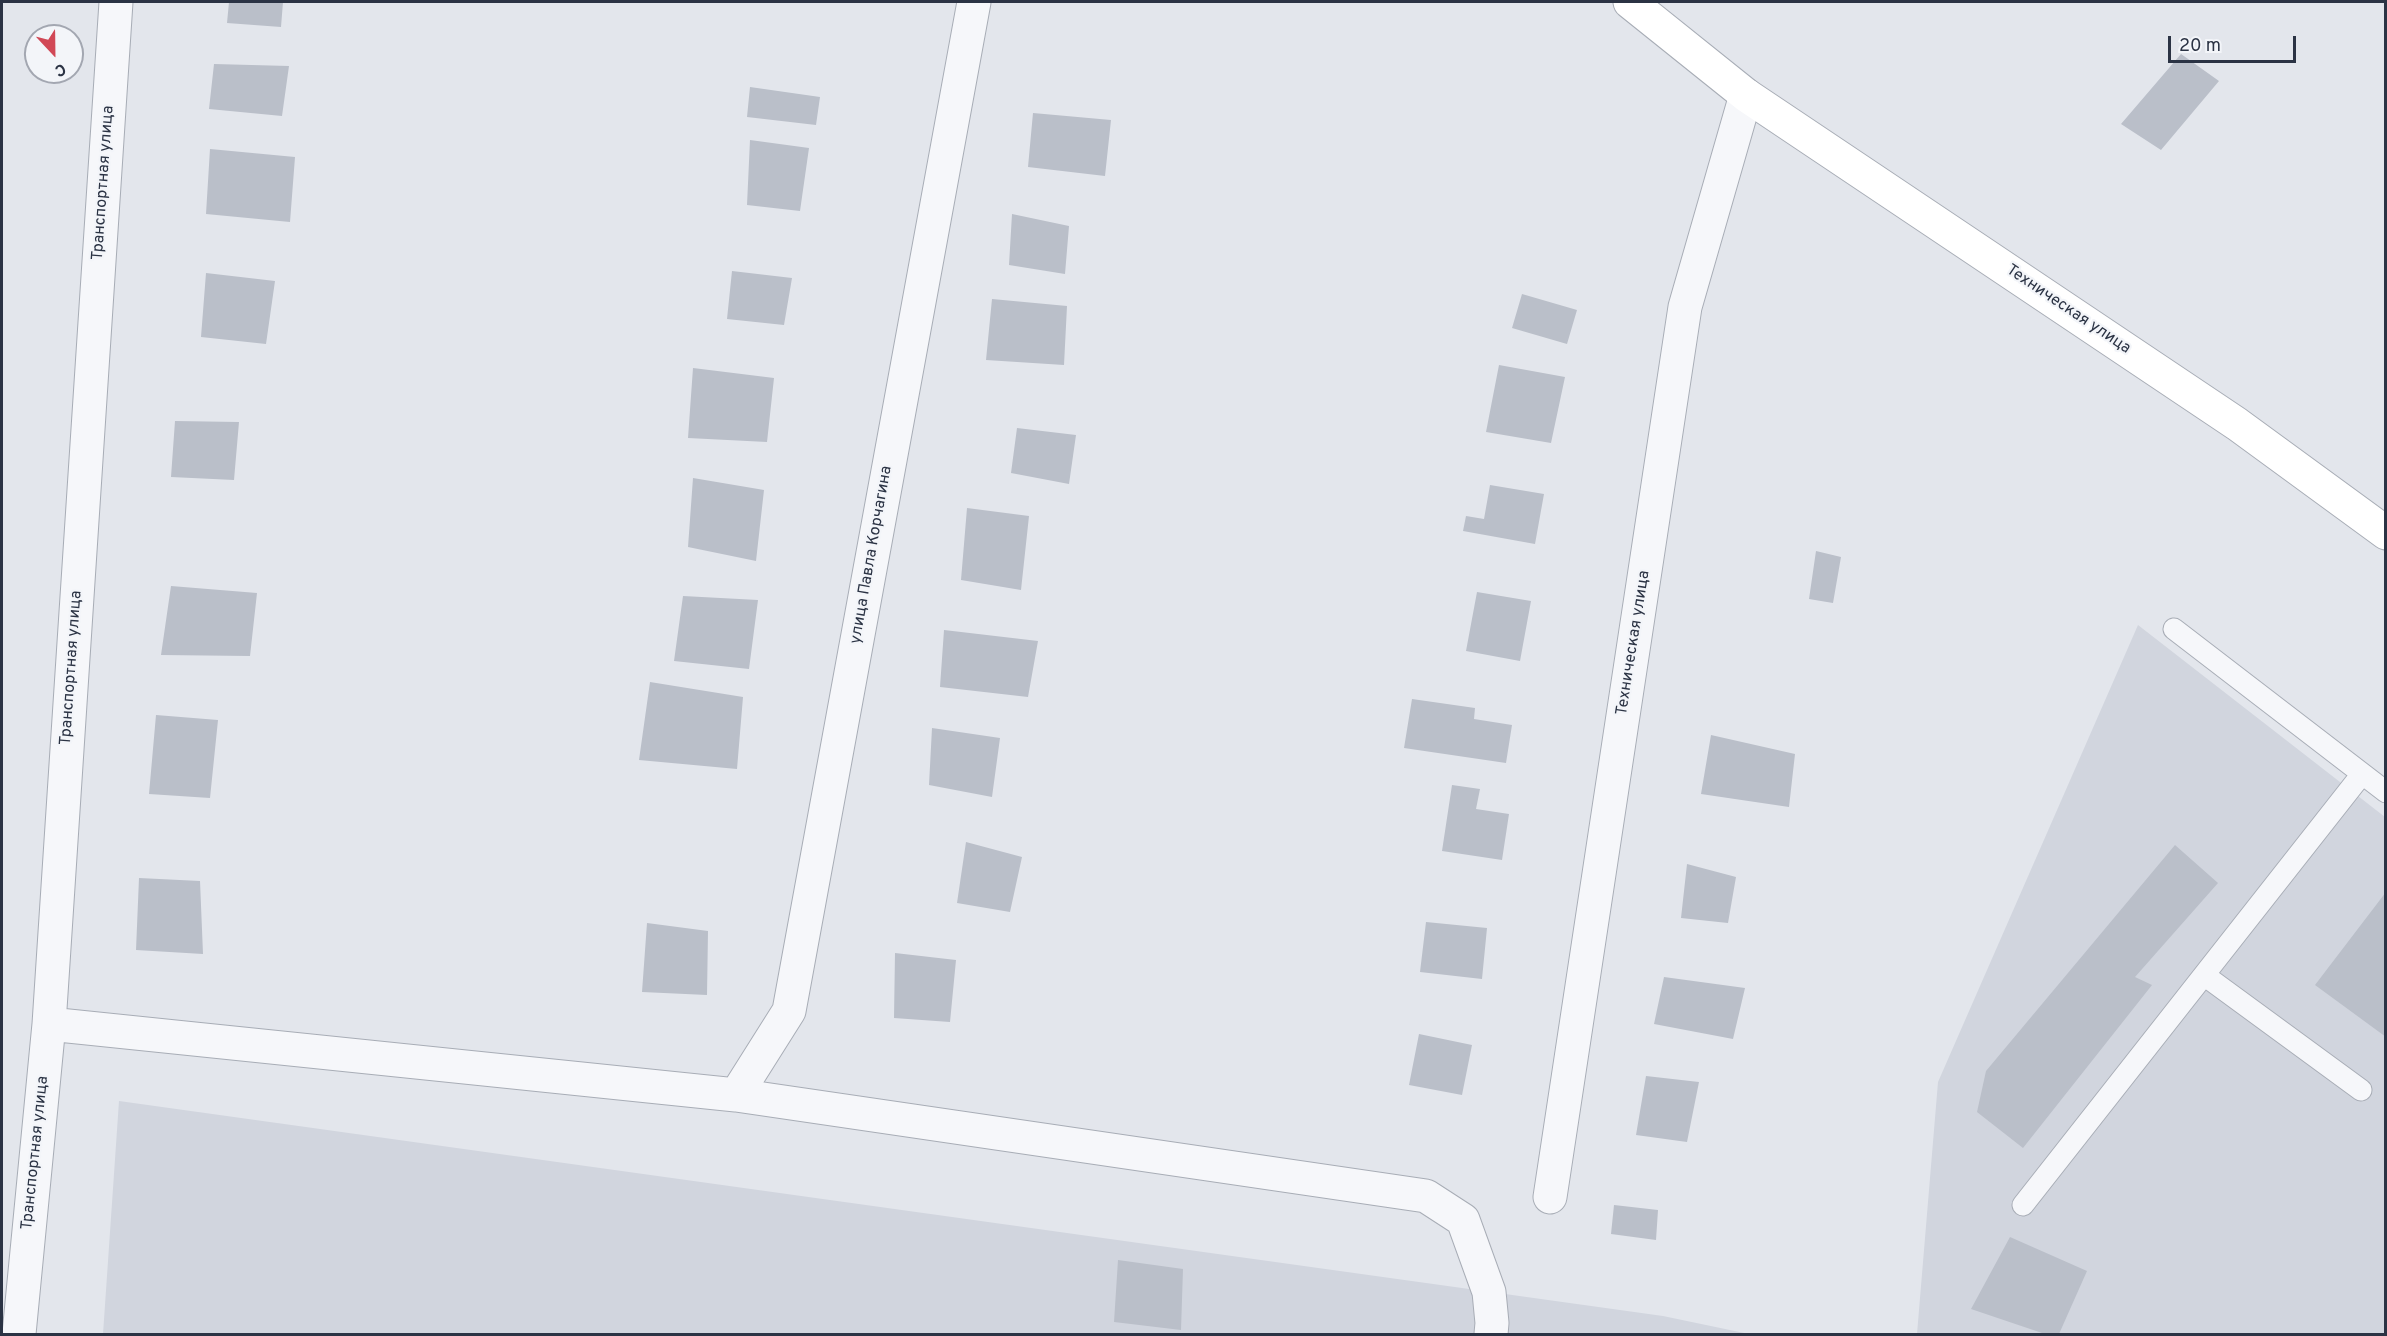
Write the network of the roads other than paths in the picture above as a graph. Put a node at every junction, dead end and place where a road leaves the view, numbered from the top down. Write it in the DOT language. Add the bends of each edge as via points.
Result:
graph roads {
  1 [pos="116,2"];
  2 [pos="974,2"];
  3 [pos="1630,2"];
  4 [pos="1746,94"];
  5 [pos="2385,533"];
  6 [pos="2174,630"];
  7 [pos="2362,774"];
  8 [pos="2385,792"];
  9 [pos="2204,975"];
  10 [pos="49,1024"];
  11 [pos="2361,1090"];
  12 [pos="736,1095"];
  13 [pos="1550,1197"];
  14 [pos="2023,1205"];
  15 [pos="19,1335"];
  16 [pos="1491,1335"];
  1 -- 10 [label="street, Транспортная улица"];
  2 -- 12 [label="street, улица Павла Корчагина" via="789,1011"];
  3 -- 4 [label="main road, Техническая улица"];
  4 -- 5 [label="main road, Техническая улица" via="2237,424"];
  4 -- 13 [label="street, Техническая улица" via="1684,307"];
  6 -- 7 [label="lane"];
  7 -- 8 [label="lane"];
  7 -- 9 [label="lane"];
  9 -- 11 [label="lane"];
  9 -- 14 [label="lane"];
  10 -- 12 [label="street"];
  10 -- 15 [label="street, Транспортная улица"];
  12 -- 16 [label="street" via="1426,1196 1463,1220 1489,1292"];
}
